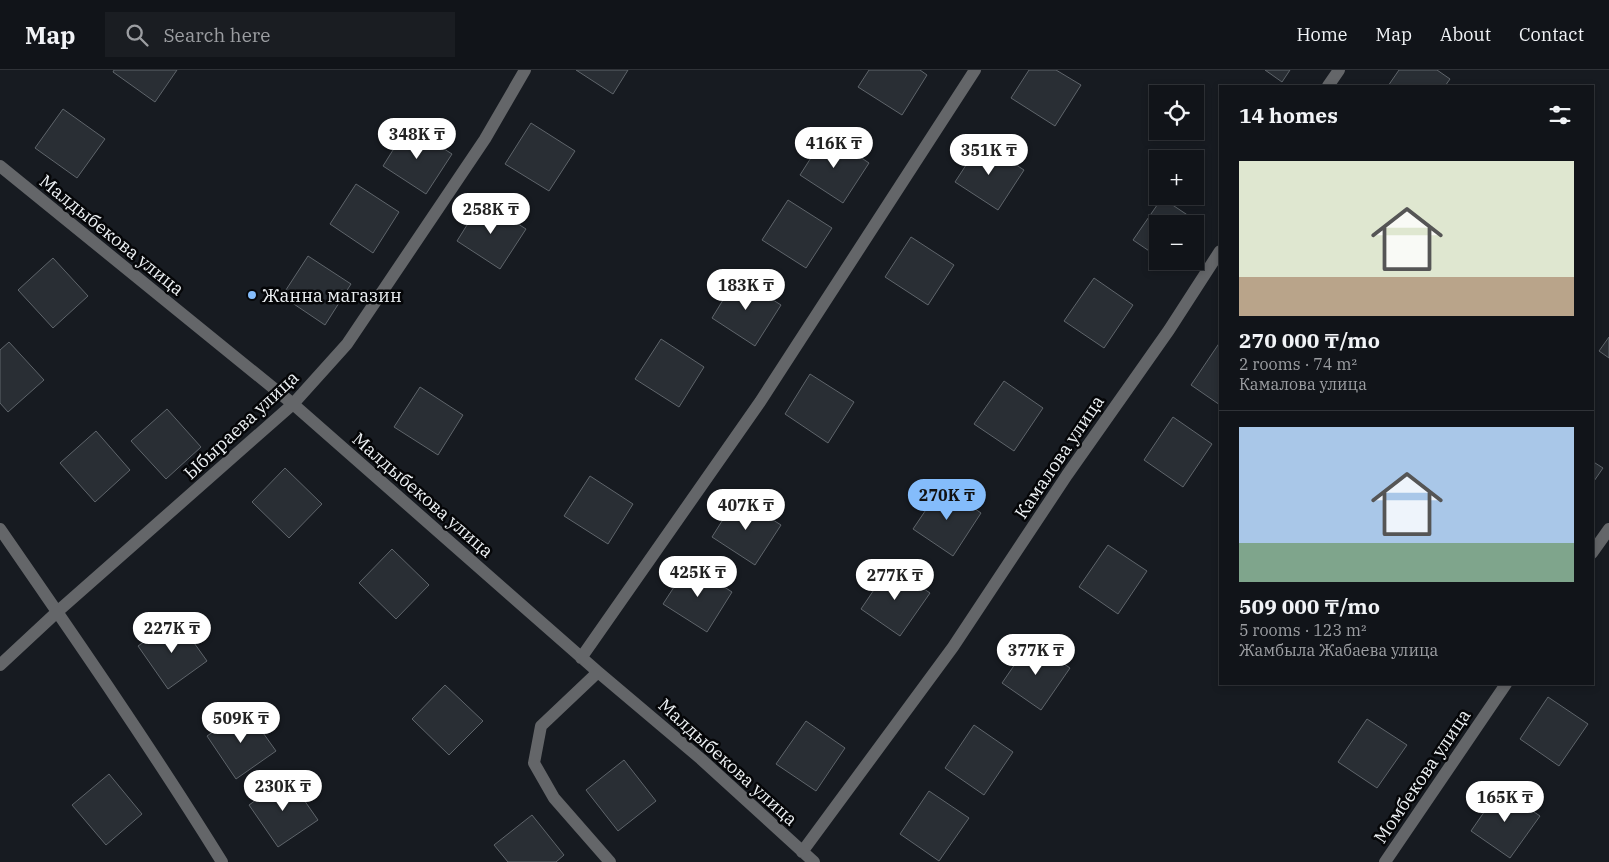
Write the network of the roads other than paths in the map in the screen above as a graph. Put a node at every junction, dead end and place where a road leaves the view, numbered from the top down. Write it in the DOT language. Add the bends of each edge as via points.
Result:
graph roads {
  1 [pos="526,70"];
  2 [pos="975,70"];
  3 [pos="1339,70"];
  4 [pos="1329,85"];
  5 [pos="0,166"];
  6 [pos="1219,253"];
  7 [pos="293,404"];
  8 [pos="1609,529"];
  9 [pos="0,530"];
  10 [pos="1594,550"];
  11 [pos="57,612"];
  12 [pos="581,658"];
  13 [pos="0,665"];
  14 [pos="598,672"];
  15 [pos="1505,685"];
  16 [pos="802,852"];
  17 [pos="222,862"];
  18 [pos="610,862"];
  19 [pos="814,862"];
  20 [pos="1385,862"];
  1 -- 7 [label="street, Ыбыраева улица" via="485,139 347,344"];
  2 -- 12 [label="street" via="760,402"];
  3 -- 4 [label="street"];
  5 -- 7 [label="street, Малдыбекова улица"];
  6 -- 16 [label="street, Камалова улица" via="953,647"];
  7 -- 11 [label="street, Ыбыраева улица"];
  7 -- 12 [label="street, Малдыбекова улица"];
  8 -- 10 [label="street"];
  9 -- 11 [label="street"];
  11 -- 13 [label="street, Ыбыраева улица"];
  11 -- 17 [label="street"];
  12 -- 14 [label="street, Малдыбекова улица"];
  14 -- 16 [label="street, Малдыбекова улица" via="701,759"];
  14 -- 18 [label="street" via="540,726 534,763 554,798"];
  15 -- 20 [label="street, Момбекова улица"];
  16 -- 19 [label="street, Малдыбекова улица"];
}
